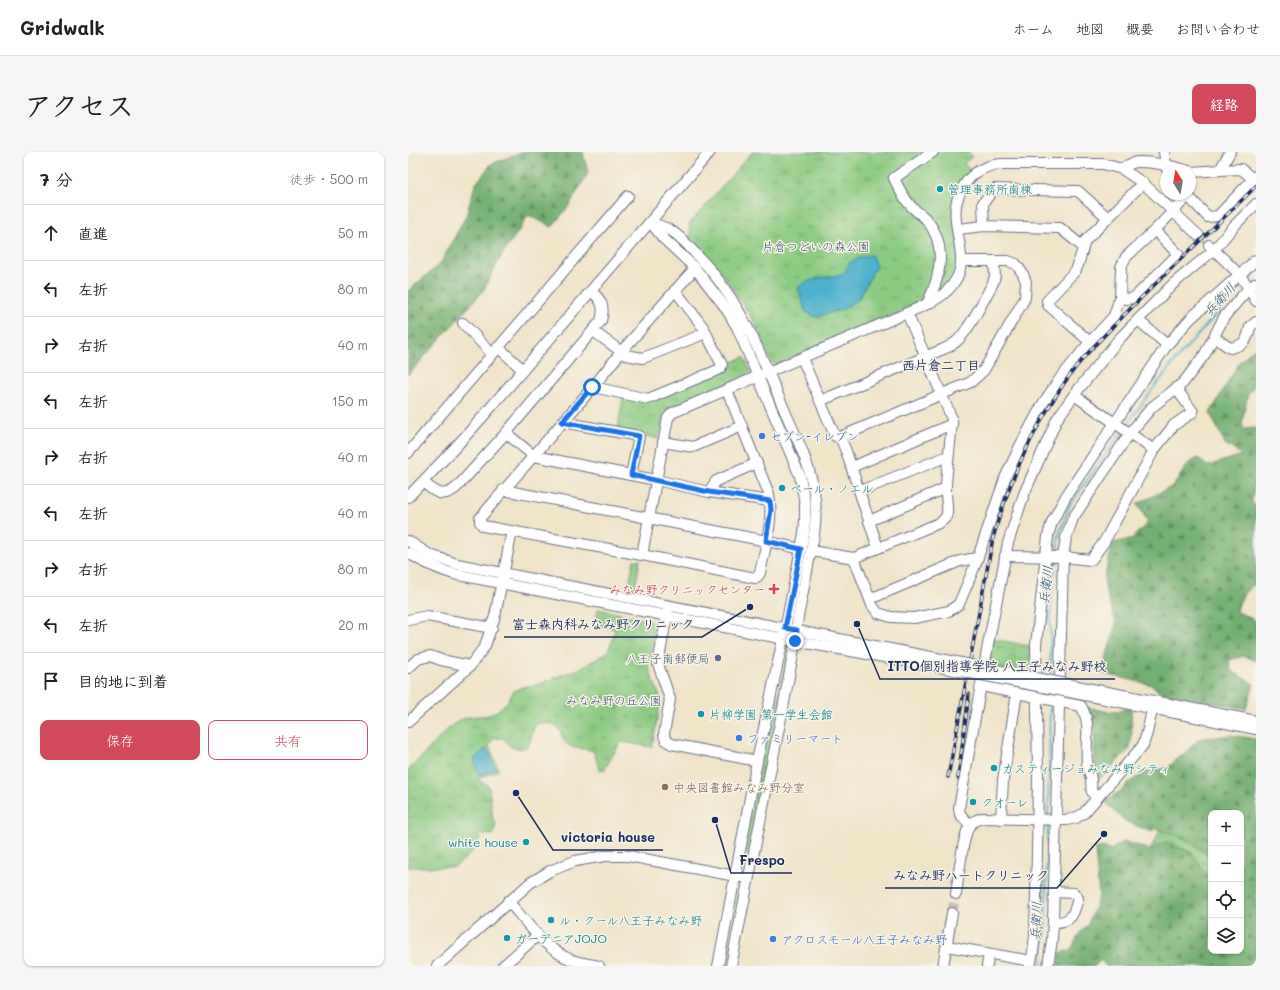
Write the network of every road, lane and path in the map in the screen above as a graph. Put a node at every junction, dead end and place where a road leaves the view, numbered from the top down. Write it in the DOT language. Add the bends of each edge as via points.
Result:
graph roads {
  1 [pos="710,152"];
  2 [pos="933,152"];
  3 [pos="1164,152"];
  4 [pos="1230,152"];
  5 [pos="1166,164"];
  6 [pos="1160,167"];
  7 [pos="1122,169"];
  8 [pos="1220,170"];
  9 [pos="1196,172"];
  10 [pos="1254,178"];
  11 [pos="1143,183"];
  12 [pos="628,196"];
  13 [pos="1182,200"];
  14 [pos="1192,200"];
  15 [pos="1256,204"];
  16 [pos="1172,211"];
  17 [pos="1108,218"];
  18 [pos="651,222"];
  19 [pos="984,226"];
  20 [pos="958,229"];
  21 [pos="1155,230"];
  22 [pos="1199,236"];
  23 [pos="1083,247"];
  24 [pos="1212,247"];
  25 [pos="1256,260"];
  26 [pos="962,261"];
  27 [pos="994,262"];
  28 [pos="695,268"];
  29 [pos="1247,282"];
  30 [pos="675,290"];
  31 [pos="591,291"];
  32 [pos="1120,297"];
  33 [pos="1256,300"];
  34 [pos="927,304"];
  35 [pos="908,313"];
  36 [pos="1138,320"];
  37 [pos="1256,322"];
  38 [pos="463,323"];
  39 [pos="593,331"];
  40 [pos="706,333"];
  41 [pos="1214,337"];
  42 [pos="1090,342"];
  43 [pos="1167,345"];
  44 [pos="495,350"];
  45 [pos="621,352"];
  46 [pos="925,357"];
  47 [pos="802,358"];
  48 [pos="523,370"];
  49 [pos="768,372"];
  50 [pos="758,377"];
  51 [pos="592,387"];
  52 [pos="1176,388"];
  53 [pos="727,390"];
  54 [pos="942,394"];
  55 [pos="1074,395"];
  56 [pos="820,401"];
  57 [pos="562,422"];
  58 [pos="952,424"];
  59 [pos="1116,424"];
  60 [pos="742,426"];
  61 [pos="1129,432"];
  62 [pos="506,433"];
  63 [pos="840,437"];
  64 [pos="663,442"];
  65 [pos="1154,450"];
  66 [pos="408,453"];
  67 [pos="534,456"];
  68 [pos="948,456"];
  69 [pos="757,463"];
  70 [pos="852,467"];
  71 [pos="631,475"];
  72 [pos="656,480"];
  73 [pos="423,482"];
  74 [pos="946,488"];
  75 [pos="504,490"];
  76 [pos="860,491"];
  77 [pos="709,492"];
  78 [pos="408,497"];
  79 [pos="770,501"];
  80 [pos="648,518"];
  81 [pos="869,521"];
  82 [pos="512,531"];
  83 [pos="408,540"];
  84 [pos="766,541"];
  85 [pos="878,548"];
  86 [pos="801,549"];
  87 [pos="811,551"];
  88 [pos="408,553"];
  89 [pos="642,555"];
  90 [pos="1005,556"];
  91 [pos="1055,557"];
  92 [pos="854,558"];
  93 [pos="977,558"];
  94 [pos="504,573"];
  95 [pos="502,583"];
  96 [pos="870,599"];
  97 [pos="669,605"];
  98 [pos="667,616"];
  99 [pos="408,620"];
  100 [pos="492,628"];
  101 [pos="785,628"];
  102 [pos="797,630"];
  103 [pos="783,639"];
  104 [pos="795,641"];
  105 [pos="935,662"];
  106 [pos="470,666"];
  107 [pos="408,668"];
  108 [pos="981,686"];
  109 [pos="1017,693"];
  110 [pos="1036,697"];
  111 [pos="1054,701"];
  112 [pos="1153,704"];
  113 [pos="1256,721"];
  114 [pos="408,722"];
  115 [pos="1256,729"];
  116 [pos="757,761"];
  117 [pos="1097,798"];
  118 [pos="1001,819"];
  119 [pos="1048,820"];
  120 [pos="970,825"];
  121 [pos="735,876"];
  122 [pos="749,879"];
  123 [pos="1054,892"];
  124 [pos="956,894"];
  125 [pos="508,902"];
  126 [pos="952,913"];
  127 [pos="1053,922"];
  128 [pos="538,935"];
  129 [pos="946,946"];
  130 [pos="989,954"];
  131 [pos="1031,964"];
  132 [pos="505,965"];
  133 [pos="436,966"];
  134 [pos="594,966"];
  135 [pos="718,966"];
  136 [pos="731,966"];
  137 [pos="943,966"];
  138 [pos="987,966"];
  139 [pos="1048,966"];
  1 -- 18 [label="street"];
  2 -- 34 [label="street" via="894,178 910,205 931,226 939,246 939,273"];
  3 -- 5 [label="street"];
  4 -- 8 [label="street"];
  6 -- 7 [label="street" via="1138,162 1128,164"];
  7 -- 11 [label="street"];
  7 -- 20 [label="street" via="1103,164 1001,164 982,168 967,180 958,197"];
  8 -- 9 [label="street"];
  8 -- 10 [label="street" via="1241,169"];
  10 -- 14 [label="street" via="1218,216 1208,218"];
  11 -- 16 [label="street"];
  11 -- 17 [label="street"];
  12 -- 44 [label="street"];
  13 -- 16 [label="street"];
  15 -- 24 [label="street"];
  16 -- 21 [label="street"];
  16 -- 22 [label="street"];
  17 -- 19 [label="street" via="1078,191 994,188 984,203"];
  17 -- 23 [label="street" via="1085,241"];
  18 -- 28 [label="street" via="663,238"];
  18 -- 31 [label="street"];
  18 -- 49 [label="street" via="671,230 703,260 719,280 747,324"];
  19 -- 20 [label="street"];
  19 -- 23 [label="street" via="1060,228"];
  20 -- 26 [label="street"];
  21 -- 32 [label="street" via="1126,257 1121,267"];
  21 -- 32 [label="street" via="1178,254 1134,298"];
  23 -- 42 [label="street" via="1076,270 1047,301 1048,305"];
  24 -- 29 [label="street"];
  24 -- 36 [label="street"];
  25 -- 29 [label="street"];
  26 -- 27 [label="street"];
  26 -- 34 [label="street" via="952,287"];
  27 -- 46 [label="street" via="993,283 964,334 946,348"];
  27 -- 54 [label="street" via="1008,261 1016,264 1026,282 1025,298 984,370 971,382"];
  28 -- 30 [label="street"];
  28 -- 50 [label="street" via="737,327"];
  29 -- 33 [label="street"];
  29 -- 41 [label="street"];
  29 -- 43 [label="street" via="1191,318"];
  30 -- 40 [label="street"];
  30 -- 45 [label="street"];
  31 -- 39 [label="street" via="598,297 604,311 601,321"];
  31 -- 48 [label="street"];
  32 -- 42 [label="street" via="1114,316"];
  34 -- 35 [label="street"];
  35 -- 46 [label="street"];
  35 -- 47 [label="street"];
  36 -- 43 [label="street"];
  36 -- 55 [label="street"];
  37 -- 41 [label="street" via="1250,327 1247,338 1240,346 1230,348"];
  38 -- 44 [label="street"];
  39 -- 45 [label="street"];
  39 -- 62 [label="street"];
  40 -- 45 [label="street" via="643,358"];
  40 -- 51 [label="street" via="722,365 720,369 650,399"];
  41 -- 52 [label="street" via="1205,354"];
  42 -- 93 [label="street" via="1042,405 1020,446 1005,478"];
  43 -- 59 [label="street"];
  44 -- 48 [label="street"];
  44 -- 66 [label="street"];
  45 -- 51 [label="street"];
  46 -- 54 [label="street"];
  46 -- 56 [label="street"];
  47 -- 49 [label="street"];
  47 -- 56 [label="street"];
  48 -- 73 [label="street"];
  49 -- 50 [label="street"];
  49 -- 87 [label="street" via="812,480 816,522"];
  50 -- 53 [label="street"];
  50 -- 86 [label="street" via="800,476 805,509"];
  51 -- 57 [label="street"];
  52 -- 61 [label="street" via="1152,407"];
  52 -- 65 [label="street" via="1193,412 1174,425"];
  53 -- 60 [label="street"];
  53 -- 64 [label="street" via="672,413 668,418"];
  54 -- 58 [label="street"];
  54 -- 63 [label="street"];
  55 -- 59 [label="street"];
  55 -- 90 [label="street" via="1057,420 1024,494"];
  56 -- 63 [label="street" via="835,436"];
  57 -- 67 [label="street"];
  57 -- 71 [label="street" via="639,436"];
  58 -- 68 [label="street"];
  58 -- 70 [label="street"];
  59 -- 61 [label="street"];
  59 -- 91 [label="street" via="1066,496 1052,522 1048,536"];
  60 -- 64 [label="street" via="693,447"];
  60 -- 69 [label="street"];
  61 -- 65 [label="street"];
  61 -- 91 [label="street" via="1073,518 1066,538"];
  62 -- 67 [label="street"];
  62 -- 73 [label="street" via="450,492 441,494"];
  63 -- 70 [label="street"];
  64 -- 72 [label="street"];
  65 -- 91 [label="street" via="1104,542 1091,560"];
  67 -- 71 [label="street"];
  67 -- 75 [label="street"];
  68 -- 74 [label="street"];
  68 -- 76 [label="street"];
  69 -- 77 [label="street" via="716,481"];
  69 -- 79 [label="street"];
  70 -- 76 [label="street"];
  71 -- 72 [label="street"];
  72 -- 77 [label="street"];
  72 -- 80 [label="street"];
  73 -- 78 [label="street"];
  74 -- 81 [label="street"];
  74 -- 85 [label="street" via="947,515 944,519"];
  75 -- 80 [label="street"];
  75 -- 82 [label="street" via="480,518 480,522 484,526"];
  76 -- 81 [label="street"];
  77 -- 79 [label="street"];
  79 -- 84 [label="street"];
  80 -- 84 [label="street"];
  80 -- 89 [label="street"];
  81 -- 85 [label="street"];
  82 -- 89 [label="street"];
  82 -- 94 [label="street"];
  83 -- 94 [label="street" via="444,560"];
  84 -- 86 [label="street"];
  84 -- 89 [label="street" via="760,573 755,578"];
  85 -- 92 [label="street"];
  86 -- 101 [label="street"];
  87 -- 92 [label="street"];
  87 -- 102 [label="street"];
  88 -- 95 [label="street" via="441,570"];
  90 -- 91 [label="street"];
  90 -- 108 [label="street"];
  91 -- 110 [label="street" via="1036,645"];
  91 -- 111 [label="street"];
  92 -- 96 [label="street"];
  93 -- 96 [label="street" via="960,561"];
  93 -- 96 [label="street" via="959,604 948,611 914,618 891,617 878,613"];
  94 -- 95 [label="street"];
  94 -- 97 [label="street"];
  95 -- 98 [label="street"];
  95 -- 100 [label="street"];
  97 -- 98 [label="street"];
  97 -- 101 [label="street"];
  98 -- 103 [label="street"];
  98 -- 116 [label="street" via="658,664 670,699 665,738 672,744"];
  99 -- 100 [label="street" via="427,616"];
  100 -- 106 [label="street" via="484,649"];
  101 -- 102 [label="street"];
  101 -- 103 [label="street"];
  102 -- 104 [label="street"];
  102 -- 105 [label="street"];
  103 -- 104 [label="street"];
  103 -- 116 [label="street"];
  104 -- 105 [label="street"];
  104 -- 122 [label="street"];
  105 -- 112 [label="street, bridge"];
  106 -- 107 [label="street" via="430,656 418,659"];
  106 -- 114 [label="street"];
  108 -- 109 [label="street"];
  108 -- 120 [label="street" via="959,808 960,814"];
  109 -- 110 [label="street"];
  109 -- 118 [label="street" via="1003,780"];
  110 -- 111 [label="street"];
  110 -- 119 [label="street" via="1038,777"];
  111 -- 117 [label="street" via="1080,705 1087,720 1087,763 1092,793"];
  111 -- 119 [label="street"];
  112 -- 113 [label="street"];
  112 -- 115 [label="street"];
  112 -- 117 [label="street" via="1143,745"];
  116 -- 121 [label="street"];
  117 -- 119 [label="street" via="1076,818"];
  118 -- 119 [label="street"];
  118 -- 120 [label="street" via="981,818"];
  119 -- 123 [label="street"];
  119 -- 131 [label="street"];
  120 -- 124 [label="street"];
  121 -- 122 [label="street"];
  121 -- 125 [label="street" via="635,857 599,856 575,861 550,871 530,883"];
  121 -- 135 [label="street"];
  122 -- 136 [label="street"];
  123 -- 127 [label="street"];
  123 -- 127 [label="street" via="1074,893 1078,898 1069,920"];
  125 -- 128 [label="street"];
  125 -- 133 [label="street"];
  126 -- 129 [label="street"];
  127 -- 139 [label="street"];
  128 -- 132 [label="street"];
  128 -- 134 [label="street" via="561,956"];
  129 -- 130 [label="street"];
  129 -- 137 [label="street"];
  130 -- 131 [label="street"];
  130 -- 138 [label="street"];
}
